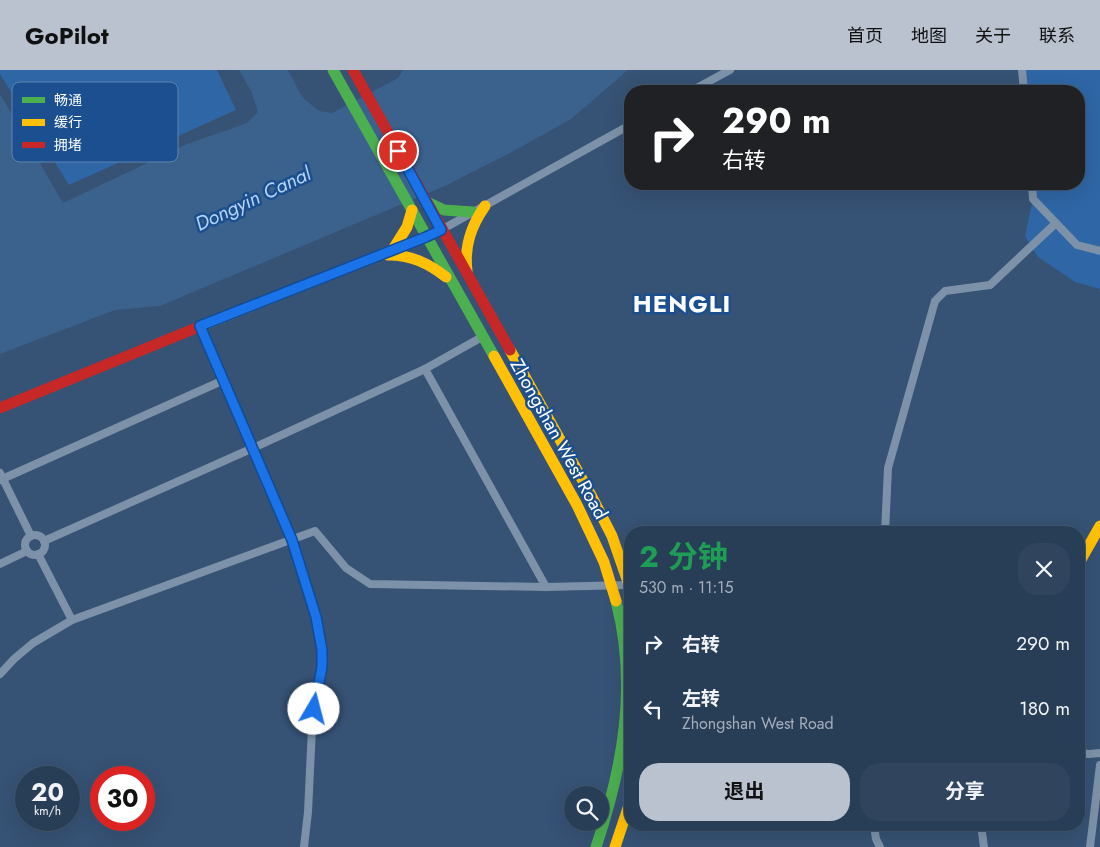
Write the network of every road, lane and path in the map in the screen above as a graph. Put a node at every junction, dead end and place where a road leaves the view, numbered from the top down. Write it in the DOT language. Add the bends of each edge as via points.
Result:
graph roads {
  1 [pos="333,70"];
  2 [pos="353,70"];
  3 [pos="730,70"];
  4 [pos="1022,70"];
  5 [pos="702,85"];
  6 [pos="1023,85"];
  7 [pos="624,128"];
  8 [pos="1032,190"];
  9 [pos="427,202"];
  10 [pos="485,206"];
  11 [pos="412,210"];
  12 [pos="473,212"];
  13 [pos="1056,223"];
  14 [pos="441,230"];
  15 [pos="426,237"];
  16 [pos="392,250"];
  17 [pos="1100,251"];
  18 [pos="381,255"];
  19 [pos="467,276"];
  20 [pos="452,284"];
  21 [pos="200,326"];
  22 [pos="482,337"];
  23 [pos="425,369"];
  24 [pos="224,380"];
  25 [pos="0,408"];
  26 [pos="253,448"];
  27 [pos="1,477"];
  28 [pos="885,526"];
  29 [pos="1100,526"];
  30 [pos="31,536"];
  31 [pos="292,540"];
  32 [pos="44,541"];
  33 [pos="28,551"];
  34 [pos="1085,552"];
  35 [pos="38,554"];
  36 [pos="0,564"];
  37 [pos="624,569"];
  38 [pos="612,586"];
  39 [pos="624,586"];
  40 [pos="546,587"];
  41 [pos="72,620"];
  42 [pos="624,644"];
  43 [pos="0,674"];
  44 [pos="624,749"];
  45 [pos="1100,753"];
  46 [pos="1085,754"];
  47 [pos="1100,764"];
  48 [pos="624,820"];
  49 [pos="875,831"];
  50 [pos="983,831"];
  51 [pos="304,847"];
  52 [pos="596,847"];
  53 [pos="615,847"];
  54 [pos="880,847"];
  55 [pos="984,847"];
  56 [pos="1090,847"];
  1 -- 11 [label="main road, Zhongshan West Road"];
  2 -- 9 [label="main road, Zhongshan West Road"];
  3 -- 5 [label="street"];
  4 -- 6 [label="street"];
  7 -- 10 [label="street"];
  8 -- 13 [label="street" via="1033,199"];
  9 -- 12 [label="main road" via="444,210"];
  9 -- 14 [label="main road, Zhongshan West Road"];
  10 -- 12 [label="street"];
  10 -- 19 [label="main road" via="468,239"];
  11 -- 15 [label="main road, Zhongshan West Road"];
  11 -- 16 [label="main road" via="407,227"];
  12 -- 14 [label="street"];
  13 -- 17 [label="street" via="1077,245"];
  13 -- 28 [label="street" via="990,285 945,291 935,301 888,468"];
  14 -- 15 [label="main road"];
  14 -- 19 [label="main road, Zhongshan West Road"];
  15 -- 16 [label="main road"];
  15 -- 20 [label="main road, Zhongshan West Road"];
  16 -- 18 [label="main road"];
  18 -- 20 [label="main road" via="401,255 420,260 438,270"];
  18 -- 21 [label="main road"];
  19 -- 37 [label="main road, Zhongshan West Road" via="592,497 612,536"];
  20 -- 22 [label="main road, Zhongshan West Road"];
  21 -- 24 [label="street"];
  21 -- 25 [label="main road"];
  22 -- 23 [label="street"];
  22 -- 38 [label="main road, Zhongshan West Road" via="577,505"];
  23 -- 26 [label="street"];
  23 -- 40 [label="street"];
  24 -- 26 [label="street"];
  24 -- 27 [label="street"];
  26 -- 31 [label="street"];
  26 -- 32 [label="street"];
  27 -- 30 [label="street"];
  29 -- 34 [label="main road"];
  30 -- 32 [label="street" via="38,536"];
  30 -- 33 [label="street" via="25,544"];
  31 -- 40 [label="street" via="315,531 346,568 370,584"];
  31 -- 41 [label="street"];
  31 -- 51 [label="street" via="319,627 322,650 312,728"];
  32 -- 35 [label="street" via="44,548"];
  33 -- 35 [label="street"];
  33 -- 36 [label="street"];
  35 -- 41 [label="street"];
  38 -- 39 [label="street"];
  38 -- 40 [label="street"];
  38 -- 42 [label="main road, Zhongshan West Road"];
  41 -- 43 [label="street" via="33,643"];
  44 -- 52 [label="main road, Zhongshan West Road" via="616,790"];
  45 -- 46 [label="street"];
  47 -- 56 [label="street"];
  48 -- 53 [label="main road"];
  49 -- 54 [label="street"];
  50 -- 55 [label="street"];
}
